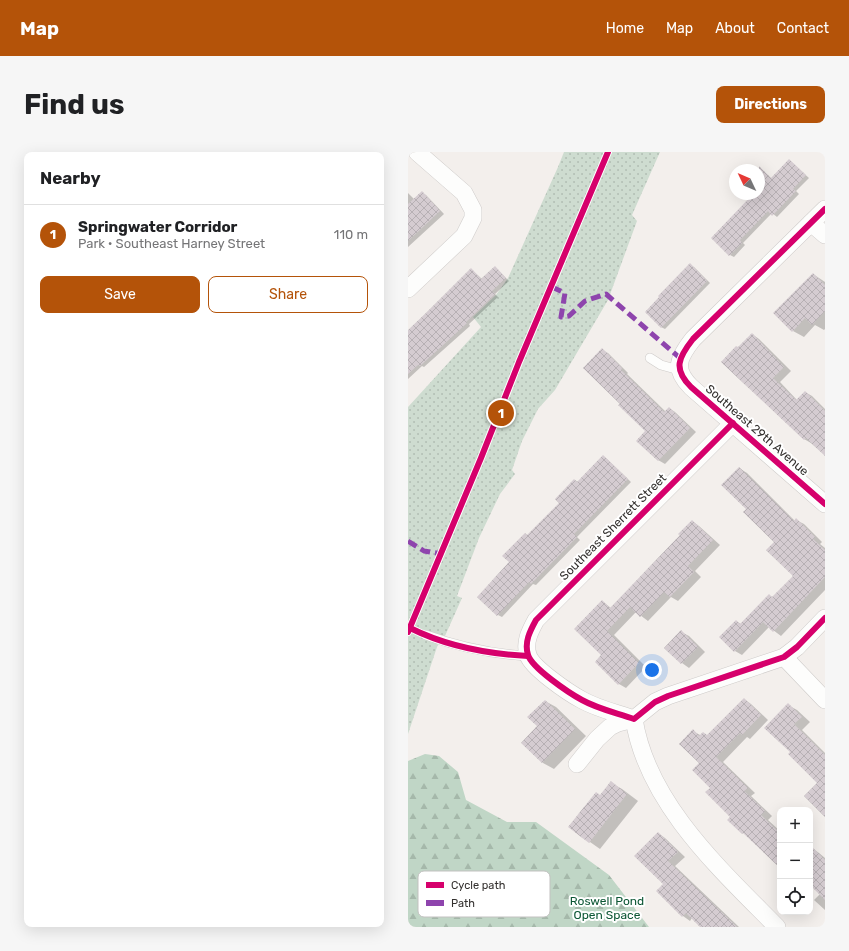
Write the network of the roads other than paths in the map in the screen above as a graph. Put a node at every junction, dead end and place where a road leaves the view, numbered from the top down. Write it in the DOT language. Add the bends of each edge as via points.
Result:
graph roads {
  1 [pos="417,152"];
  2 [pos="825,209"];
  3 [pos="811,223"];
  4 [pos="825,235"];
  5 [pos="408,289"];
  6 [pos="650,358"];
  7 [pos="679,370"];
  8 [pos="733,423"];
  9 [pos="825,504"];
  10 [pos="825,618"];
  11 [pos="426,635"];
  12 [pos="528,656"];
  13 [pos="784,657"];
  14 [pos="825,700"];
  15 [pos="634,719"];
  16 [pos="578,764"];
  17 [pos="777,927"];
  1 -- 5 [label="street" via="464,192 473,210 473,218 464,236"];
  2 -- 3 [label="street"];
  3 -- 4 [label="street"];
  3 -- 7 [label="street" via="693,339 684,353"];
  6 -- 7 [label="lane" via="661,365"];
  7 -- 8 [label="street, Southeast 29th Avenue" via="685,381"];
  8 -- 9 [label="street, Southeast 29th Avenue"];
  8 -- 12 [label="street, Southeast Sherrett Street" via="536,620 527,638"];
  10 -- 13 [label="street" via="797,648"];
  11 -- 12 [label="lane" via="463,647"];
  12 -- 15 [label="street" via="539,670 582,700"];
  13 -- 14 [label="street"];
  13 -- 15 [label="street" via="668,696 655,702"];
  15 -- 16 [label="street" via="610,726"];
  15 -- 17 [label="street" via="637,739 644,756 682,825"];
}
